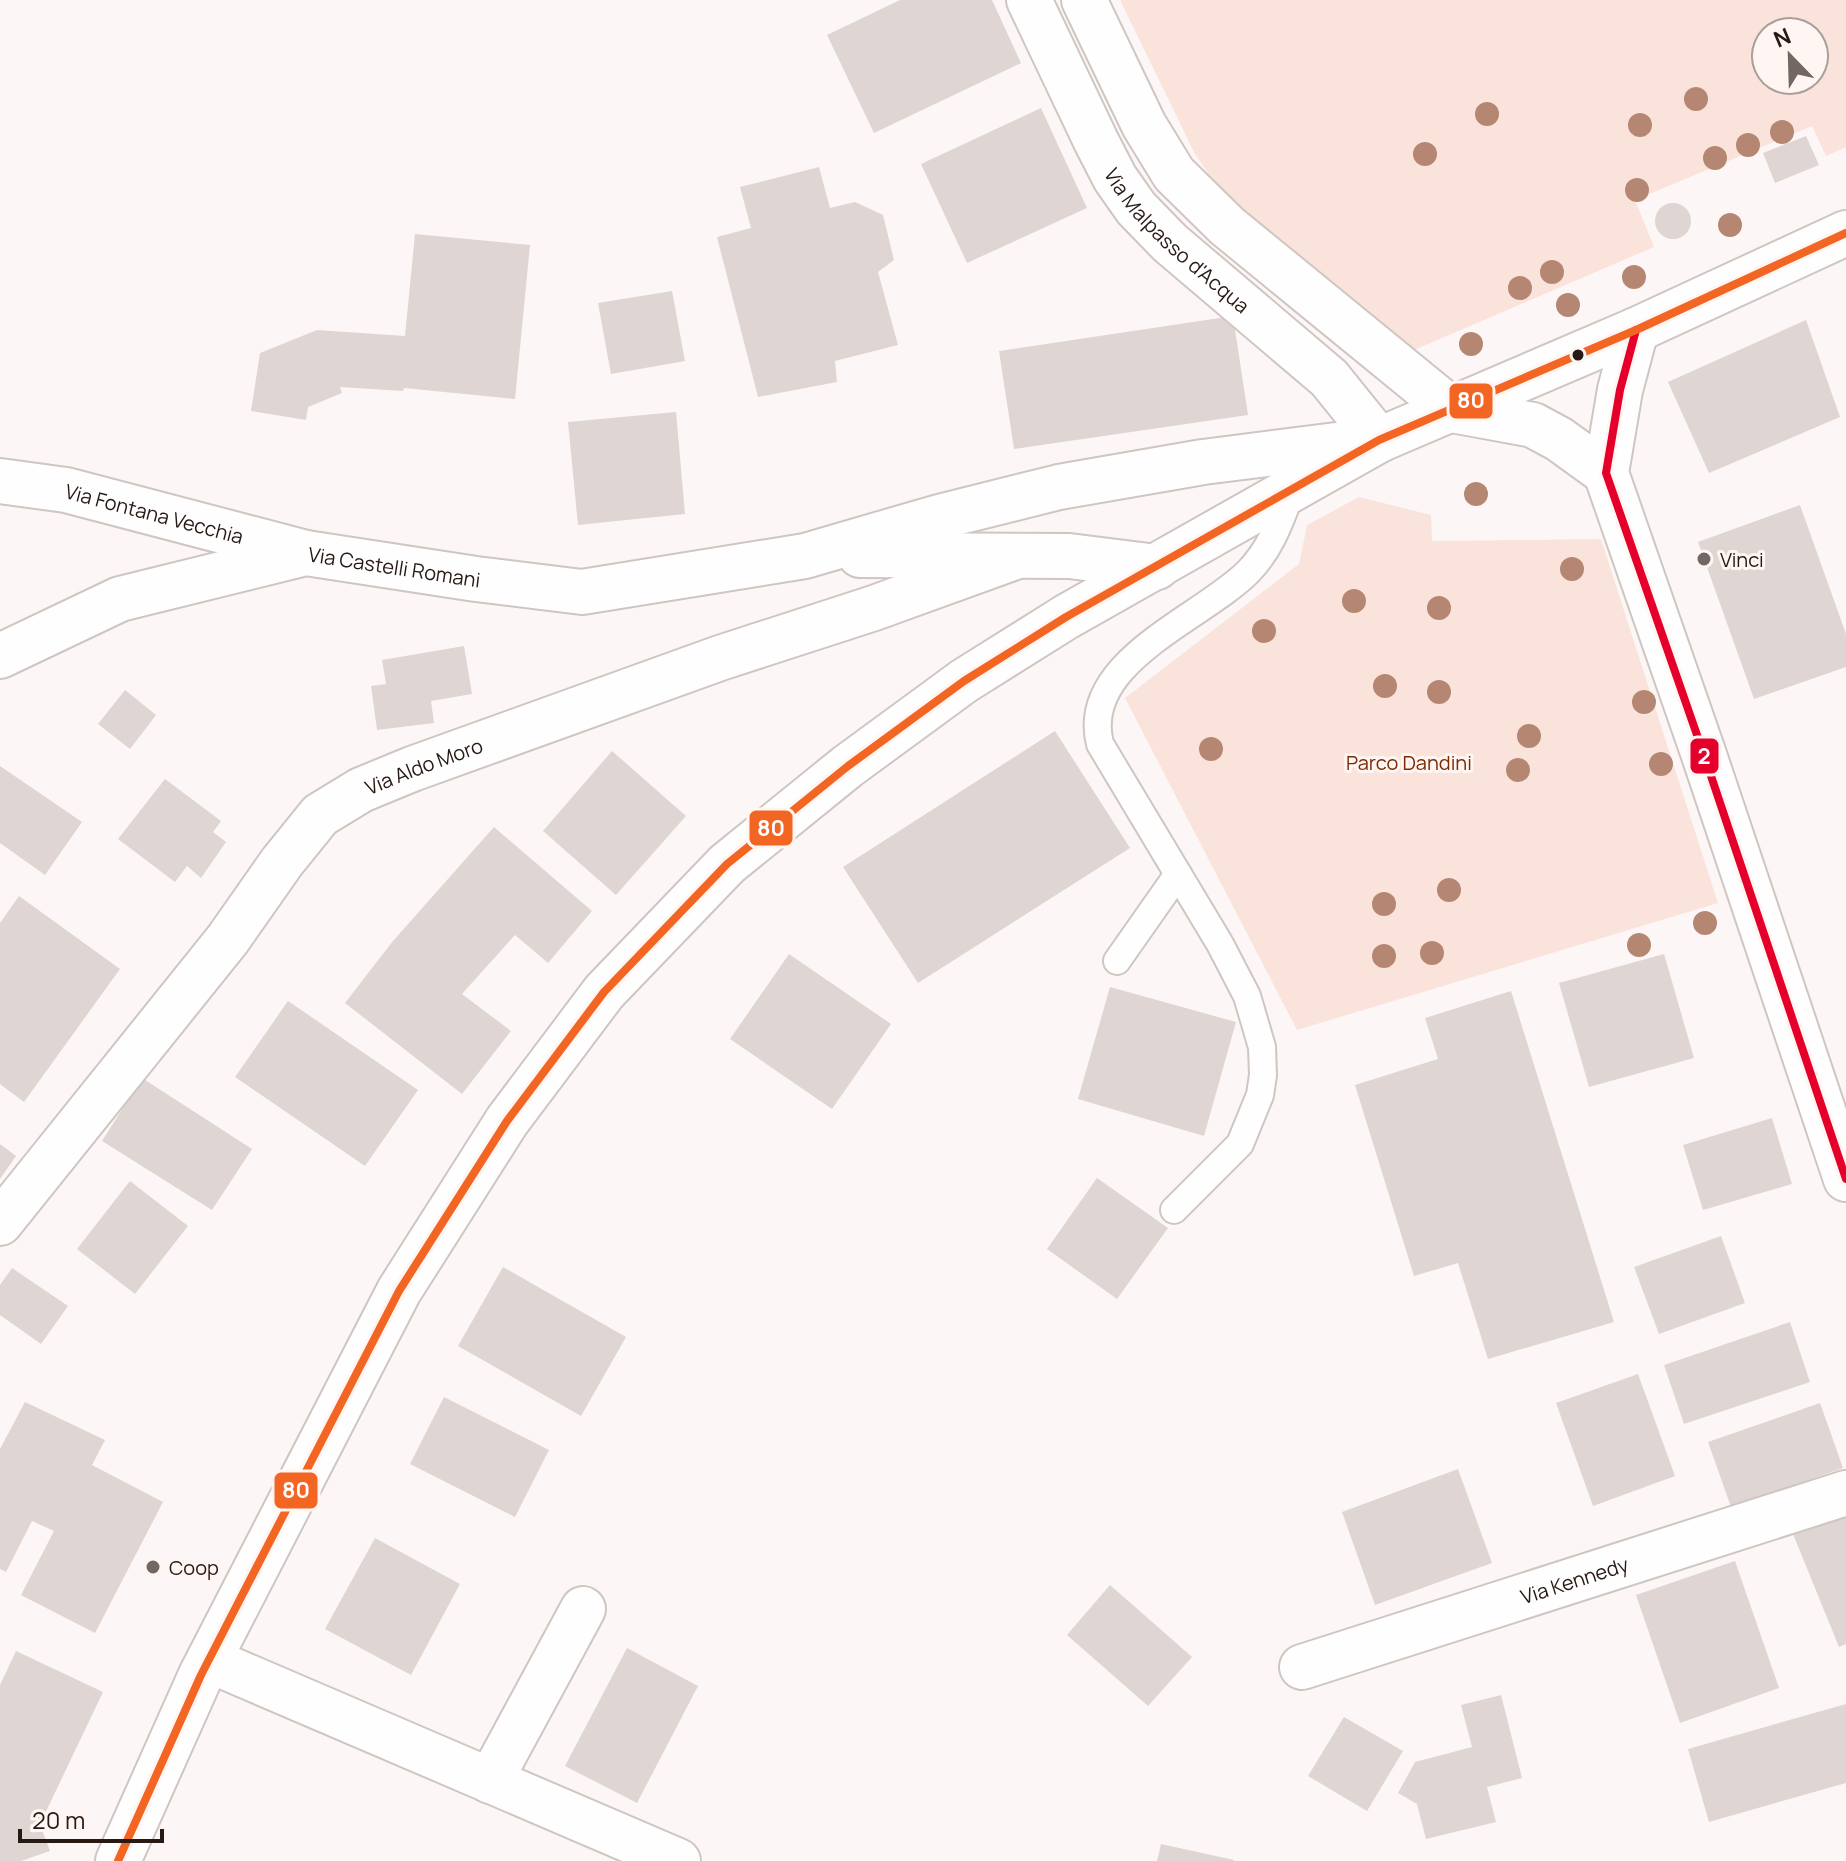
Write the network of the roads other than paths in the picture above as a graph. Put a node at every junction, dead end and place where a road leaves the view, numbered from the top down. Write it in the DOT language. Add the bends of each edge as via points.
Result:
graph roads {
  1 [pos="1029,0"];
  2 [pos="1084,0"];
  3 [pos="1846,233"];
  4 [pos="1636,330"];
  5 [pos="1452,410"];
  6 [pos="1379,440"];
  7 [pos="1606,473"];
  8 [pos="0,481"];
  9 [pos="1293,488"];
  10 [pos="306,553"];
  11 [pos="1022,554"];
  12 [pos="805,556"];
  13 [pos="1157,567"];
  14 [pos="1066,617"];
  15 [pos="0,656"];
  16 [pos="1178,874"];
  17 [pos="1117,961"];
  18 [pos="1846,1179"];
  19 [pos="1174,1210"];
  20 [pos="0,1223"];
  21 [pos="1846,1493"];
  22 [pos="583,1609"];
  23 [pos="209,1660"];
  24 [pos="1302,1667"];
  25 [pos="490,1781"];
  26 [pos="118,1861"];
  27 [pos="678,1861"];
  1 -- 6 [label="street, Via Malpasso d'Acqua" via="1115,178 1136,208 1329,378"];
  2 -- 5 [label="street, Via Malpasso d'Acqua" via="1144,125 1174,174 1239,236"];
  3 -- 4 [label="street"];
  4 -- 5 [label="street"];
  4 -- 7 [label="street"];
  5 -- 6 [label="street"];
  5 -- 7 [label="street" via="1533,425"];
  6 -- 9 [label="street"];
  6 -- 12 [label="street" via="1059,487"];
  7 -- 18 [label="street"];
  8 -- 10 [label="street, Via Fontana Vecchia" via="66,490"];
  9 -- 13 [label="street"];
  9 -- 16 [label="lane" via="1270,543 1252,568 1133,658 1097,712 1100,744"];
  10 -- 12 [label="street, Via Castelli Romani" via="582,592"];
  10 -- 15 [label="street, Via Castelli Romani" via="120,599"];
  11 -- 12 [label="street"];
  11 -- 13 [label="street"];
  11 -- 14 [label="street"];
  11 -- 20 [label="street, Via Aldo Moro" via="412,769 361,790 320,815 228,939"];
  13 -- 14 [label="street"];
  14 -- 23 [label="street" via="964,681 739,854 604,992 507,1121 399,1291"];
  16 -- 17 [label="lane"];
  16 -- 19 [label="lane" via="1247,996 1262,1047 1263,1075 1240,1144"];
  21 -- 24 [label="street, Via Kennedy"];
  22 -- 25 [label="street"];
  23 -- 25 [label="street"];
  23 -- 26 [label="street"];
  25 -- 27 [label="street"];
}
